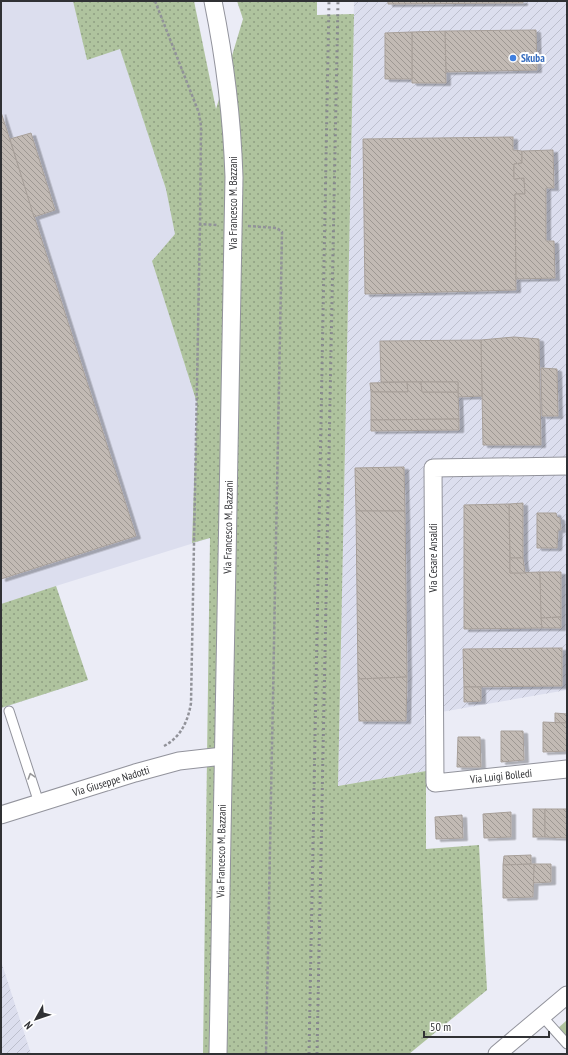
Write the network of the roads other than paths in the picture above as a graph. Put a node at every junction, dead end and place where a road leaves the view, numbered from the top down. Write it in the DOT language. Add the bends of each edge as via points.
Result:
graph roads {
  1 [pos="213,1"];
  2 [pos="567,466"];
  3 [pos="9,711"];
  4 [pos="223,756"];
  5 [pos="567,769"];
  6 [pos="435,783"];
  7 [pos="39,803"];
  8 [pos="1,815"];
  9 [pos="567,994"];
  10 [pos="541,1015"];
  11 [pos="567,1044"];
  12 [pos="218,1054"];
  13 [pos="497,1054"];
  1 -- 4 [label="street, Via Francesco M. Bazzani" via="223,52 232,132 234,225"];
  2 -- 6 [label="street, Via Cesare Ansaldi" via="433,468"];
  7 -- 3 [label="lane, one-way"];
  4 -- 7 [label="street, Via Giuseppe Nadotti" via="179,761"];
  4 -- 12 [label="street, Via Francesco M. Bazzani"];
  5 -- 6 [label="street, Via Luigi Bolledi"];
  7 -- 8 [label="street, Via Giuseppe Nadotti"];
  9 -- 10 [label="street"];
  10 -- 11 [label="lane"];
  10 -- 13 [label="street"];
}
